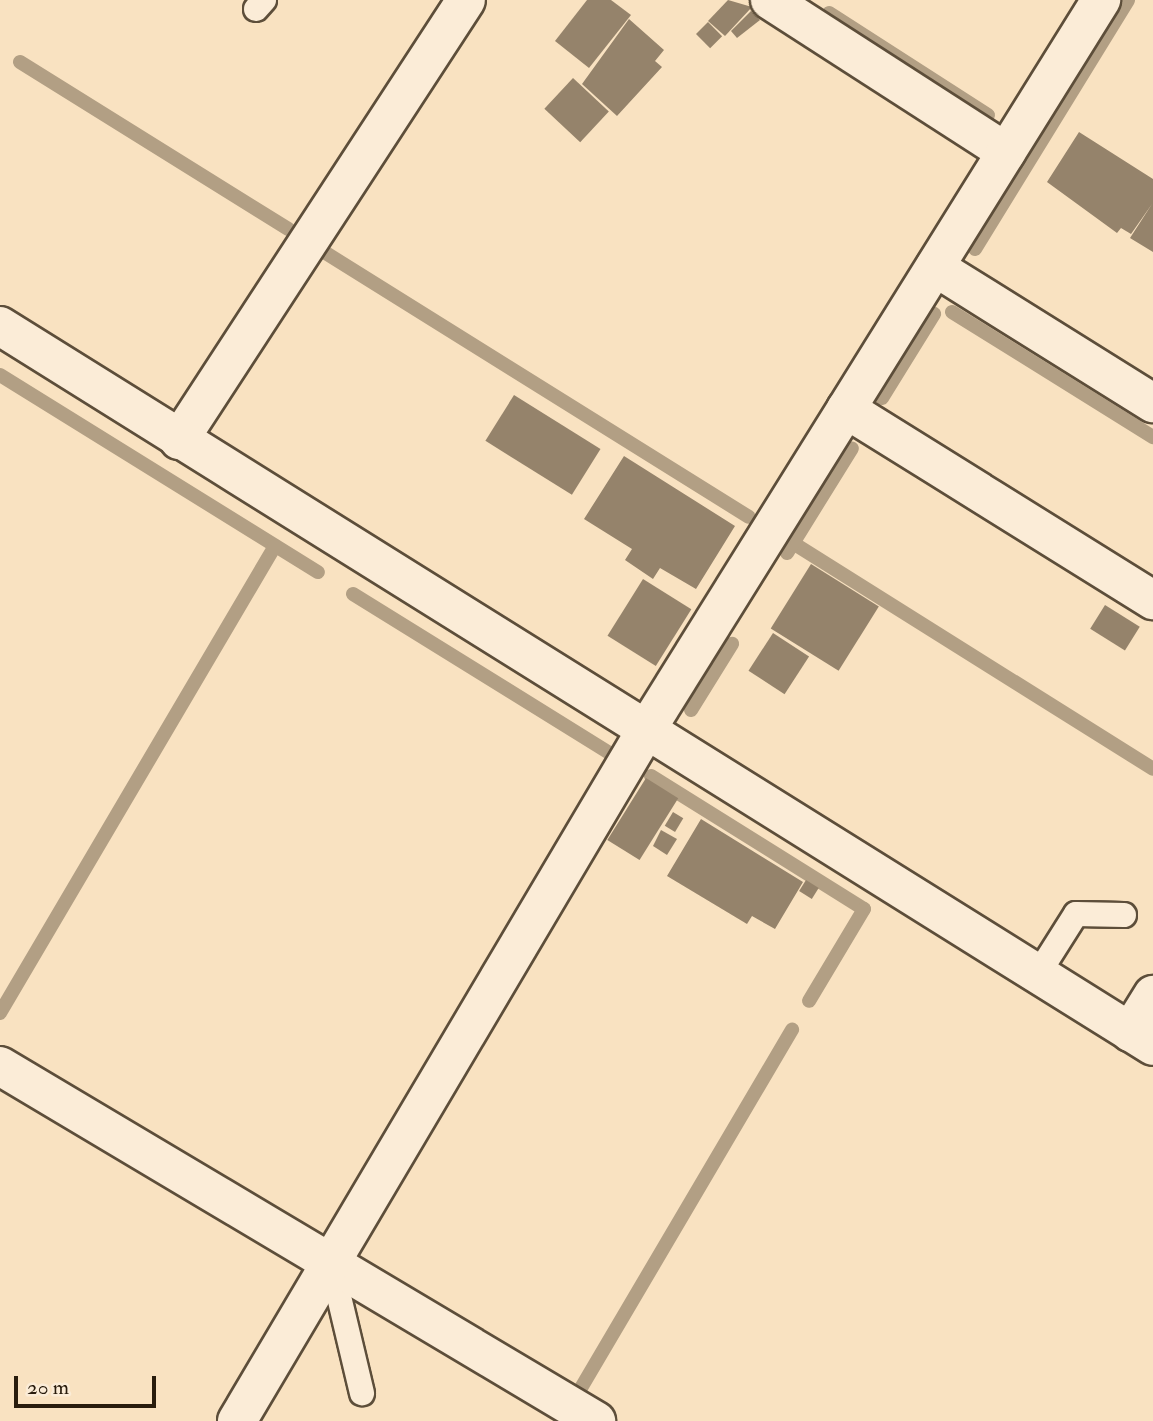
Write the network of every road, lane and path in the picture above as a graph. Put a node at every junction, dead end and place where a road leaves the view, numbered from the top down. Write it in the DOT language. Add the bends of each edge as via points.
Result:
graph roads {
  1 [pos="466,0"];
  2 [pos="770,0"];
  3 [pos="1101,0"];
  4 [pos="1006,152"];
  5 [pos="935,267"];
  6 [pos="0,326"];
  7 [pos="1153,403"];
  8 [pos="846,409"];
  9 [pos="179,440"];
  10 [pos="1153,600"];
  11 [pos="648,727"];
  12 [pos="1124,915"];
  13 [pos="1038,974"];
  14 [pos="1153,995"];
  15 [pos="1142,1039"];
  16 [pos="0,1066"];
  17 [pos="331,1263"];
  18 [pos="362,1393"];
  19 [pos="237,1421"];
  20 [pos="596,1421"];
  1 -- 9 [label="street"];
  2 -- 4 [label="street"];
  3 -- 4 [label="street"];
  4 -- 5 [label="street"];
  5 -- 7 [label="street"];
  5 -- 8 [label="street"];
  6 -- 9 [label="street"];
  8 -- 10 [label="street"];
  8 -- 11 [label="street"];
  9 -- 11 [label="street"];
  11 -- 13 [label="street"];
  11 -- 17 [label="street"];
  12 -- 13 [label="lane" via="1076,914"];
  13 -- 15 [label="street"];
  14 -- 15 [label="street"];
  16 -- 17 [label="street"];
  17 -- 18 [label="lane"];
  17 -- 19 [label="street"];
  17 -- 20 [label="street"];
}
